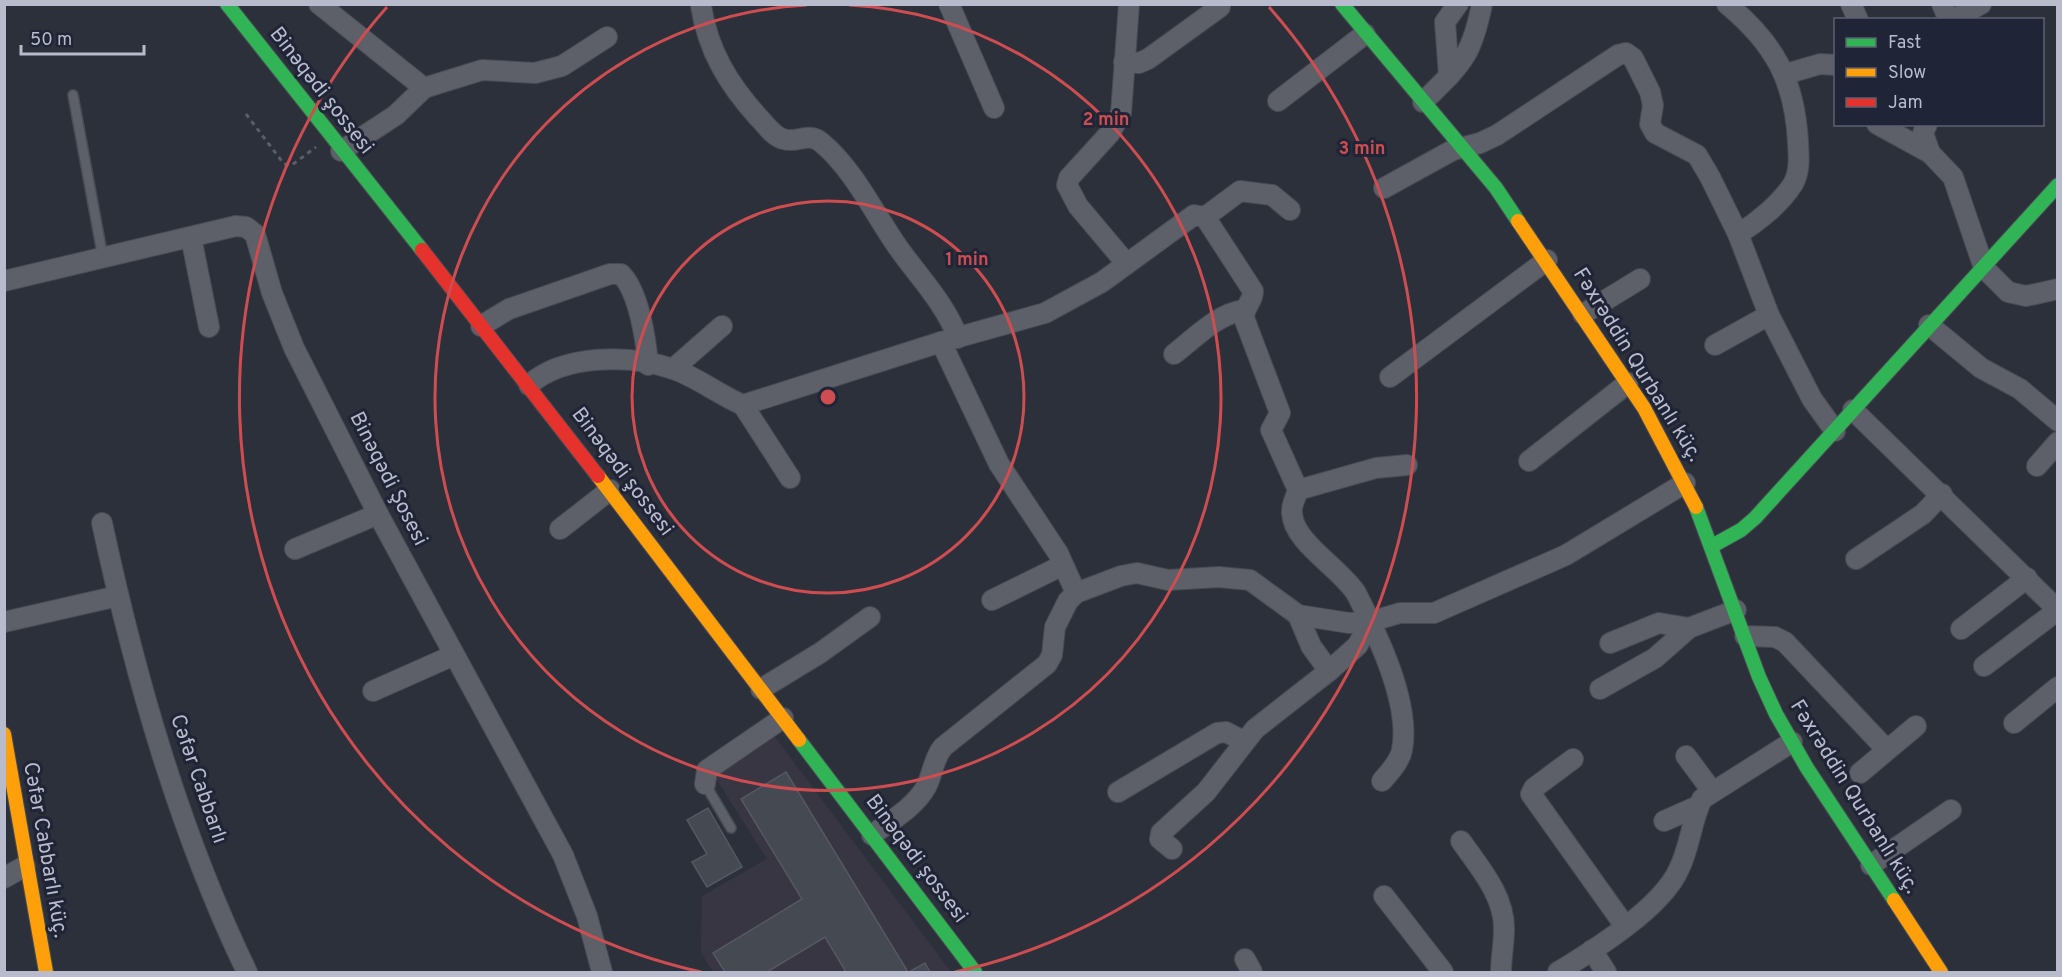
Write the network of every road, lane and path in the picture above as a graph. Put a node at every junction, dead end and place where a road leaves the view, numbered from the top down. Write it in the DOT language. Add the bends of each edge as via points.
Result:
graph roads {
  1 [pos="319,4"];
  2 [pos="949,4"];
  3 [pos="1130,4"];
  4 [pos="1342,4"];
  5 [pos="1458,4"];
  6 [pos="1482,4"];
  7 [pos="1727,4"];
  8 [pos="1851,4"];
  9 [pos="1942,4"];
  10 [pos="1981,4"];
  11 [pos="706,5"];
  12 [pos="235,7"];
  13 [pos="1220,7"];
  14 [pos="1857,18"];
  15 [pos="1950,18"];
  16 [pos="1955,18"];
  17 [pos="1365,34"];
  18 [pos="607,37"];
  19 [pos="1124,62"];
  20 [pos="1834,65"];
  21 [pos="1785,74"];
  22 [pos="1449,76"];
  23 [pos="424,88"];
  24 [pos="73,95"];
  25 [pos="1278,102"];
  26 [pos="1423,102"];
  27 [pos="993,108"];
  28 [pos="246,114"];
  29 [pos="1881,126"];
  30 [pos="1926,126"];
  31 [pos="335,144"];
  32 [pos="1464,147"];
  33 [pos="1930,153"];
  34 [pos="2058,185"];
  35 [pos="1384,188"];
  36 [pos="1290,210"];
  37 [pos="1204,217"];
  38 [pos="1738,234"];
  39 [pos="191,237"];
  40 [pos="103,258"];
  41 [pos="1547,260"];
  42 [pos="1126,263"];
  43 [pos="1984,268"];
  44 [pos="1640,279"];
  45 [pos="4,281"];
  46 [pos="2058,289"];
  47 [pos="1244,310"];
  48 [pos="1583,314"];
  49 [pos="1768,315"];
  50 [pos="1929,325"];
  51 [pos="481,326"];
  52 [pos="722,326"];
  53 [pos="209,327"];
  54 [pos="949,340"];
  55 [pos="1715,345"];
  56 [pos="1174,354"];
  57 [pos="648,365"];
  58 [pos="673,369"];
  59 [pos="1390,377"];
  60 [pos="1628,383"];
  61 [pos="529,385"];
  62 [pos="743,405"];
  63 [pos="1853,410"];
  64 [pos="2058,421"];
  65 [pos="1834,430"];
  66 [pos="2058,442"];
  67 [pos="1529,461"];
  68 [pos="1407,465"];
  69 [pos="2037,466"];
  70 [pos="790,478"];
  71 [pos="1685,483"];
  72 [pos="610,490"];
  73 [pos="1298,490"];
  74 [pos="1941,494"];
  75 [pos="378,514"];
  76 [pos="102,523"];
  77 [pos="560,529"];
  78 [pos="1712,546"];
  79 [pos="295,549"];
  80 [pos="1856,559"];
  81 [pos="1063,565"];
  82 [pos="2027,578"];
  83 [pos="1076,593"];
  84 [pos="118,596"];
  85 [pos="992,600"];
  86 [pos="1736,610"];
  87 [pos="1298,615"];
  88 [pos="870,617"];
  89 [pos="4,622"];
  90 [pos="1369,622"];
  91 [pos="1689,628"];
  92 [pos="1960,629"];
  93 [pos="1745,636"];
  94 [pos="1610,643"];
  95 [pos="454,655"];
  96 [pos="1984,666"];
  97 [pos="1329,671"];
  98 [pos="2058,687"];
  99 [pos="761,689"];
  100 [pos="1600,689"];
  101 [pos="373,692"];
  102 [pos="783,718"];
  103 [pos="2014,723"];
  104 [pos="1916,726"];
  105 [pos="4,734"];
  106 [pos="1243,741"];
  107 [pos="1791,742"];
  108 [pos="1887,750"];
  109 [pos="1686,756"];
  110 [pos="1573,759"];
  111 [pos="1860,773"];
  112 [pos="1382,781"];
  113 [pos="705,784"];
  114 [pos="1712,791"];
  115 [pos="1118,792"];
  116 [pos="1698,806"];
  117 [pos="1951,810"];
  118 [pos="1664,821"];
  119 [pos="731,828"];
  120 [pos="872,835"];
  121 [pos="1461,841"];
  122 [pos="1172,849"];
  123 [pos="1871,865"];
  124 [pos="25,866"];
  125 [pos="4,878"];
  126 [pos="1384,896"];
  127 [pos="1625,926"];
  128 [pos="1592,950"];
  129 [pos="46,972"];
  130 [pos="247,972"];
  131 [pos="602,972"];
  132 [pos="975,972"];
  133 [pos="1443,972"];
  134 [pos="1501,972"];
  135 [pos="1557,972"];
  136 [pos="1606,972"];
  137 [pos="1941,972"];
  1 -- 23 [label="street"];
  2 -- 27 [label="street"];
  3 -- 19 [label="street"];
  4 -- 17 [label="street, Fəxrəddin Qurbanlı küç."];
  5 -- 22 [label="street" via="1445,22"];
  6 -- 22 [label="street" via="1469,54"];
  7 -- 21 [label="street" via="1767,45"];
  8 -- 14 [label="street"];
  9 -- 15 [label="street"];
  10 -- 16 [label="street"];
  11 -- 54 [label="street" via="707,31 735,91 782,139 814,138 848,171 946,312"];
  12 -- 31 [label="street, Binəqədi şossesi"];
  13 -- 19 [label="street" via="1148,59"];
  17 -- 25 [label="street"];
  17 -- 26 [label="street, Fəxrəddin Qurbanlı küç."];
  18 -- 23 [label="street" via="562,66 526,73 482,70"];
  19 -- 42 [label="street" via="1124,99 1115,125 1067,185 1077,206"];
  20 -- 21 [label="street" via="1820,64"];
  21 -- 38 [label="street" via="1797,111 1797,174 1776,203"];
  22 -- 26 [label="street"];
  23 -- 31 [label="street" via="396,115"];
  24 -- 40 [label="lane"];
  26 -- 32 [label="street, Fəxrəddin Qurbanlı küç."];
  28 -- 31 [label="path" via="284,164 292,165"];
  29 -- 33 [label="street"];
  30 -- 33 [label="street" via="1923,133"];
  31 -- 51 [label="street, Binəqədi şossesi"];
  32 -- 35 [label="street"];
  32 -- 38 [label="street" via="1497,135 1626,53 1633,58 1650,92 1650,124 1655,134 1697,155"];
  32 -- 41 [label="street, Fəxrəddin Qurbanlı küç."];
  33 -- 43 [label="street" via="1958,186"];
  34 -- 43 [label="street"];
  36 -- 37 [label="street" via="1272,195 1240,191"];
  37 -- 42 [label="street" via="1194,215"];
  37 -- 47 [label="street" via="1253,291"];
  38 -- 49 [label="street"];
  39 -- 40 [label="street, Binəqədi Şosesi"];
  39 -- 53 [label="street"];
  39 -- 75 [label="street, Binəqədi Şosesi" via="236,226 255,234 272,293 294,348"];
  40 -- 45 [label="street, Binəqədi Şosesi"];
  41 -- 48 [label="street, Fəxrəddin Qurbanlı küç."];
  41 -- 59 [label="street"];
  42 -- 54 [label="street" via="1102,282 1046,313"];
  43 -- 46 [label="street" via="2017,296"];
  43 -- 50 [label="street"];
  44 -- 48 [label="street"];
  47 -- 56 [label="street" via="1230,312"];
  47 -- 73 [label="street" via="1246,327 1280,413 1272,426 1272,435"];
  48 -- 60 [label="street, Fəxrəddin Qurbanlı küç."];
  49 -- 55 [label="street"];
  49 -- 65 [label="street" via="1812,399"];
  50 -- 63 [label="street"];
  50 -- 64 [label="street" via="1981,368 2020,389"];
  51 -- 57 [label="street" via="509,309 610,274 621,274 628,281 642,325"];
  51 -- 61 [label="street, Binəqədi şossesi"];
  52 -- 58 [label="street"];
  54 -- 62 [label="street"];
  54 -- 81 [label="street" via="999,464"];
  57 -- 58 [label="street"];
  57 -- 61 [label="street" via="610,358 591,360 546,373"];
  58 -- 62 [label="street"];
  60 -- 67 [label="street"];
  60 -- 71 [label="street, Fəxrəddin Qurbanlı küç."];
  61 -- 72 [label="street, Binəqədi şossesi"];
  62 -- 70 [label="street"];
  63 -- 65 [label="street"];
  63 -- 74 [label="street"];
  65 -- 78 [label="street" via="1755,518"];
  66 -- 69 [label="street"];
  68 -- 73 [label="street" via="1376,468"];
  71 -- 78 [label="street, Fəxrəddin Qurbanlı küç."];
  71 -- 90 [label="street" via="1566,555 1445,608"];
  72 -- 77 [label="street"];
  72 -- 99 [label="street, Binəqədi şossesi"];
  73 -- 90 [label="street" via="1292,508 1295,526 1307,543 1347,579"];
  74 -- 80 [label="street" via="1923,514"];
  74 -- 82 [label="street"];
  75 -- 79 [label="street"];
  75 -- 95 [label="street, Binəqədi Şosesi"];
  76 -- 84 [label="street, Cəfər Cabbarlı"];
  78 -- 86 [label="street, Fəxrəddin Qurbanlı küç."];
  81 -- 83 [label="street"];
  81 -- 85 [label="street"];
  82 -- 92 [label="street"];
  82 -- 96 [label="street" via="2058,610"];
  83 -- 87 [label="street" via="1137,573 1182,580 1250,580"];
  83 -- 120 [label="street" via="1061,611 1047,664 943,747 921,795"];
  84 -- 89 [label="street"];
  84 -- 130 [label="street, Cəfər Cabbarlı" via="165,760 211,890"];
  86 -- 91 [label="street"];
  86 -- 93 [label="street, Fəxrəddin Qurbanlı küç."];
  87 -- 90 [label="street"];
  87 -- 97 [label="street" via="1311,646"];
  88 -- 99 [label="street"];
  90 -- 97 [label="street" via="1358,645"];
  90 -- 112 [label="street" via="1403,711 1402,752"];
  91 -- 94 [label="street" via="1659,623"];
  91 -- 100 [label="street" via="1655,658"];
  93 -- 107 [label="street, Fəxrəddin Qurbanlı küç." via="1759,676"];
  93 -- 108 [label="street" via="1775,637 1785,642"];
  95 -- 101 [label="street"];
  95 -- 131 [label="street, Binəqədi Şosesi" via="563,855 587,916"];
  97 -- 106 [label="street"];
  98 -- 103 [label="street"];
  99 -- 102 [label="street, Binəqədi şossesi"];
  102 -- 113 [label="street" via="706,770"];
  102 -- 120 [label="street, Binəqədi şossesi"];
  104 -- 108 [label="street"];
  105 -- 124 [label="street, Cəfər Cabbarlı küç."];
  106 -- 115 [label="street" via="1226,732 1217,733"];
  106 -- 122 [label="street" via="1206,792 1161,833 1160,838"];
  107 -- 114 [label="street"];
  107 -- 123 [label="street, Fəxrəddin Qurbanlı küç."];
  108 -- 111 [label="street"];
  109 -- 114 [label="street"];
  110 -- 127 [label="street" via="1531,794"];
  113 -- 119 [label="lane"];
  114 -- 116 [label="street"];
  116 -- 118 [label="street"];
  116 -- 127 [label="street" via="1685,856 1672,884"];
  117 -- 123 [label="street"];
  120 -- 132 [label="street, Binəqədi şossesi"];
  121 -- 134 [label="street" via="1494,891 1503,914"];
  123 -- 137 [label="street, Fəxrəddin Qurbanlı küç."];
  124 -- 125 [label="street"];
  124 -- 129 [label="street, Cəfər Cabbarlı küç."];
  126 -- 133 [label="street"];
  127 -- 128 [label="street"];
  128 -- 135 [label="street"];
  128 -- 136 [label="street"];
}
